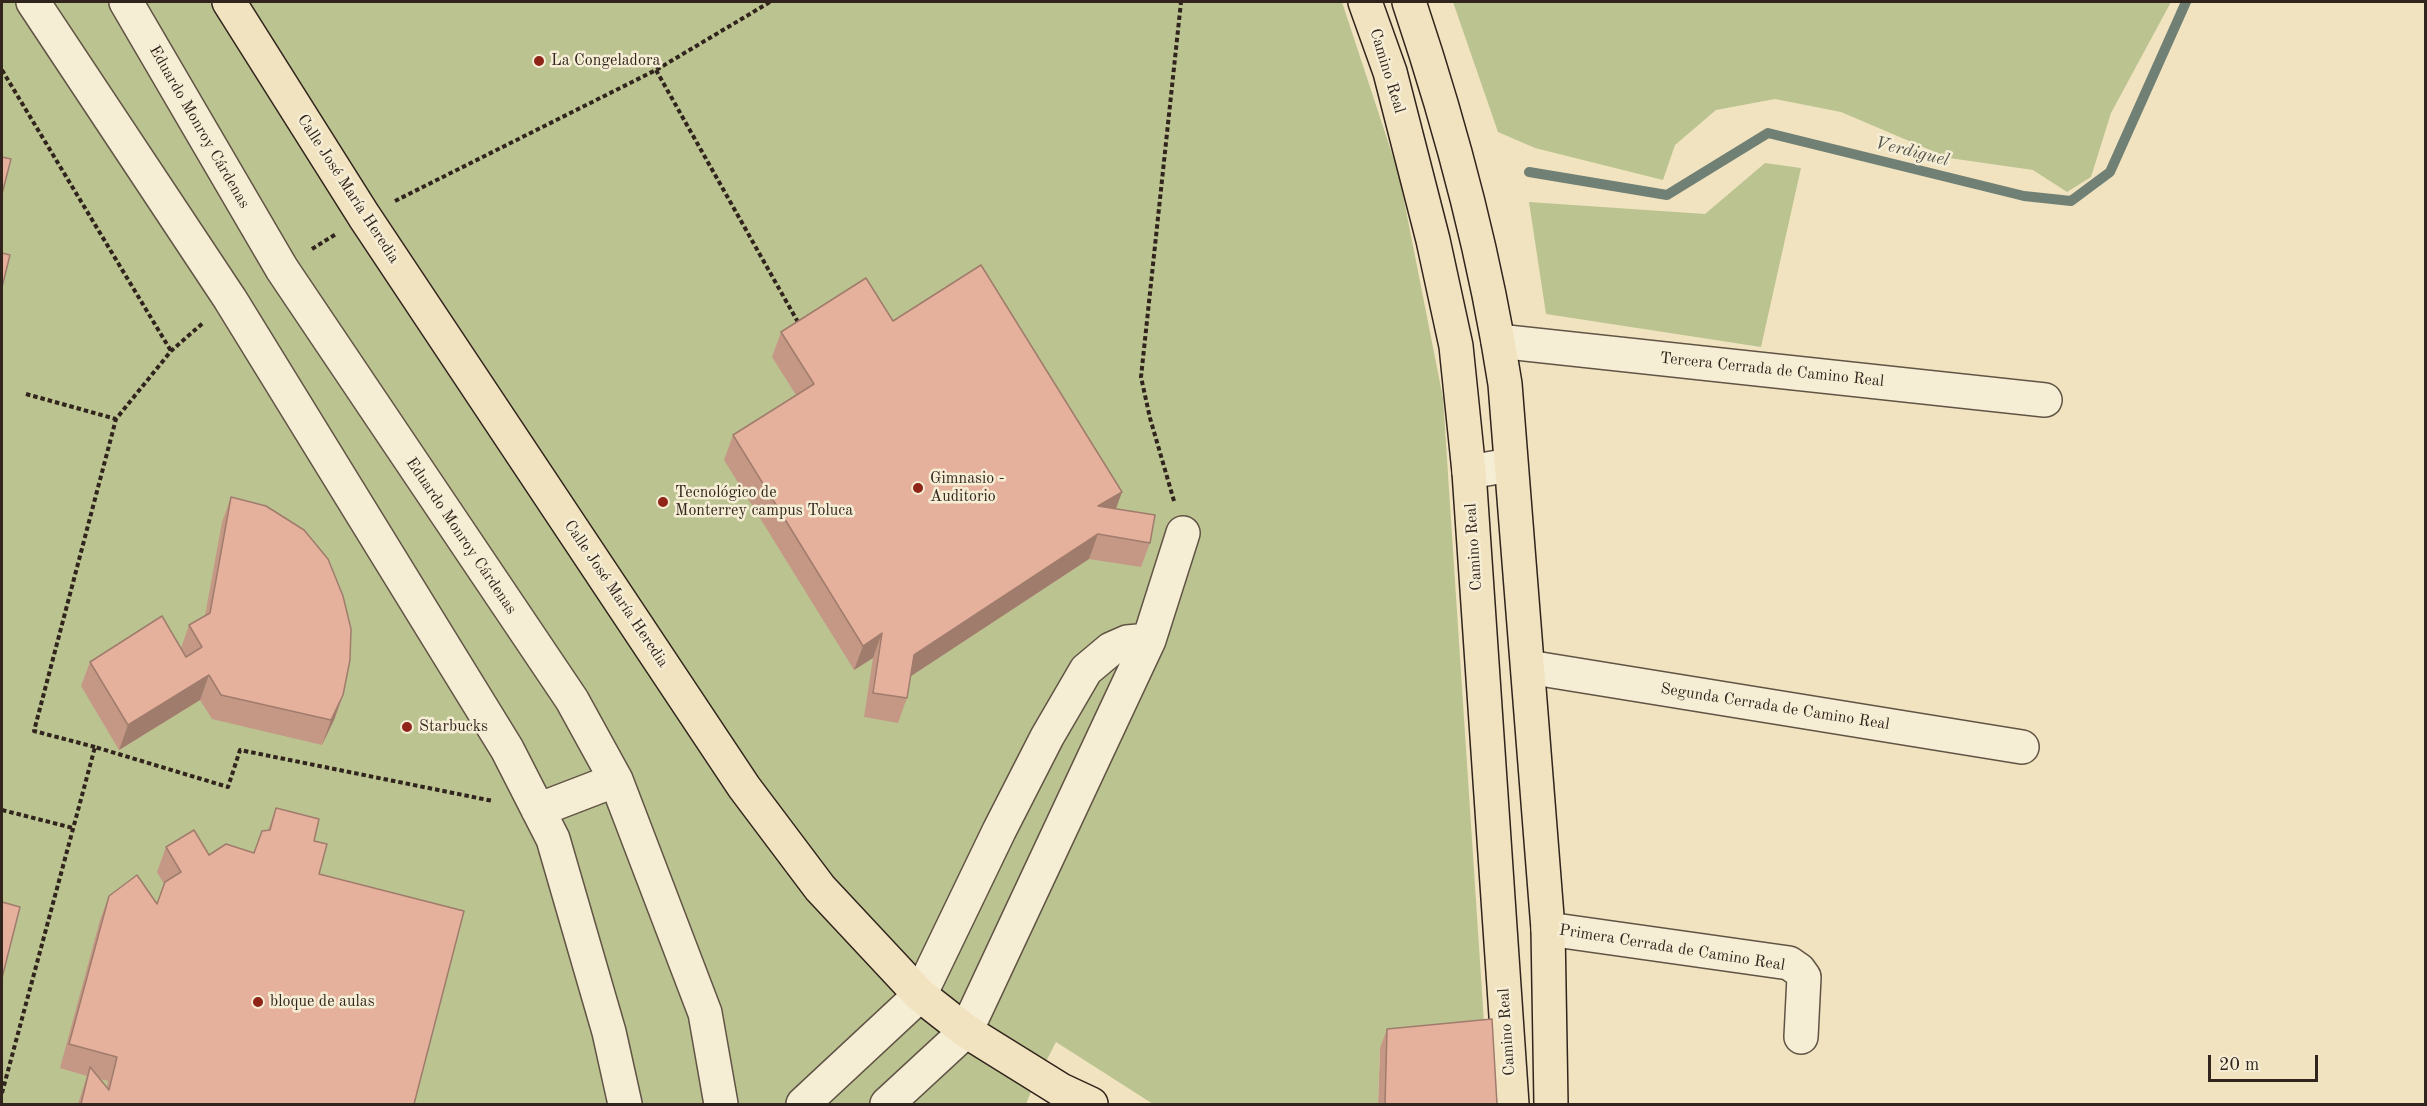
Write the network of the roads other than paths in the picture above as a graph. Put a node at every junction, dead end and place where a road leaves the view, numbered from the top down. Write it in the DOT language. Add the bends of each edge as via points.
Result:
graph roads {
  1 [pos="33,2"];
  2 [pos="126,2"];
  3 [pos="229,2"];
  4 [pos="1365,2"];
  5 [pos="1409,2"];
  6 [pos="1498,341"];
  7 [pos="2045,400"];
  8 [pos="1510,465"];
  9 [pos="1469,472"];
  10 [pos="1183,533"];
  11 [pos="1149,640"];
  12 [pos="1528,667"];
  13 [pos="2022,747"];
  14 [pos="616,780"];
  15 [pos="538,810"];
  16 [pos="1548,929"];
  17 [pos="920,995"];
  18 [pos="966,1031"];
  19 [pos="1801,1037"];
  20 [pos="625,1104"];
  21 [pos="721,1104"];
  22 [pos="803,1104"];
  23 [pos="886,1104"];
  24 [pos="1091,1104"];
  25 [pos="1512,1104"];
  26 [pos="1551,1104"];
  1 -- 15 [label="street" via="230,299 507,749"];
  2 -- 14 [label="street, Eduardo Monroy Cárdenas" via="282,269 572,700"];
  3 -- 17 [label="main road, Calle José María Heredia" via="364,216 744,787 820,888"];
  4 -- 9 [label="main road, Camino Real" via="1390,72 1433,240 1456,346"];
  5 -- 6 [label="main road" via="1464,179"];
  6 -- 7 [label="street, Tercera Cerrada de Camino Real"];
  6 -- 8 [label="main road"];
  8 -- 9 [label="street"];
  8 -- 12 [label="main road"];
  9 -- 25 [label="main road, Camino Real"];
  10 -- 11 [label="street"];
  11 -- 17 [label="street" via="1127,642 1111,649 1086,670 1047,737"];
  11 -- 18 [label="street"];
  12 -- 13 [label="street, Segunda Cerrada de Camino Real"];
  12 -- 16 [label="main road"];
  14 -- 15 [label="street"];
  14 -- 21 [label="street, Eduardo Monroy Cárdenas" via="705,1013"];
  15 -- 20 [label="street" via="556,850 609,1032"];
  16 -- 19 [label="street, Primera Cerrada de Camino Real" via="1789,963 1804,976"];
  16 -- 26 [label="main road"];
  17 -- 18 [label="main road, Calle José María Heredia"];
  17 -- 22 [label="street"];
  18 -- 23 [label="street"];
  18 -- 24 [label="main road, Calle José María Heredia" via="1061,1090"];
}
